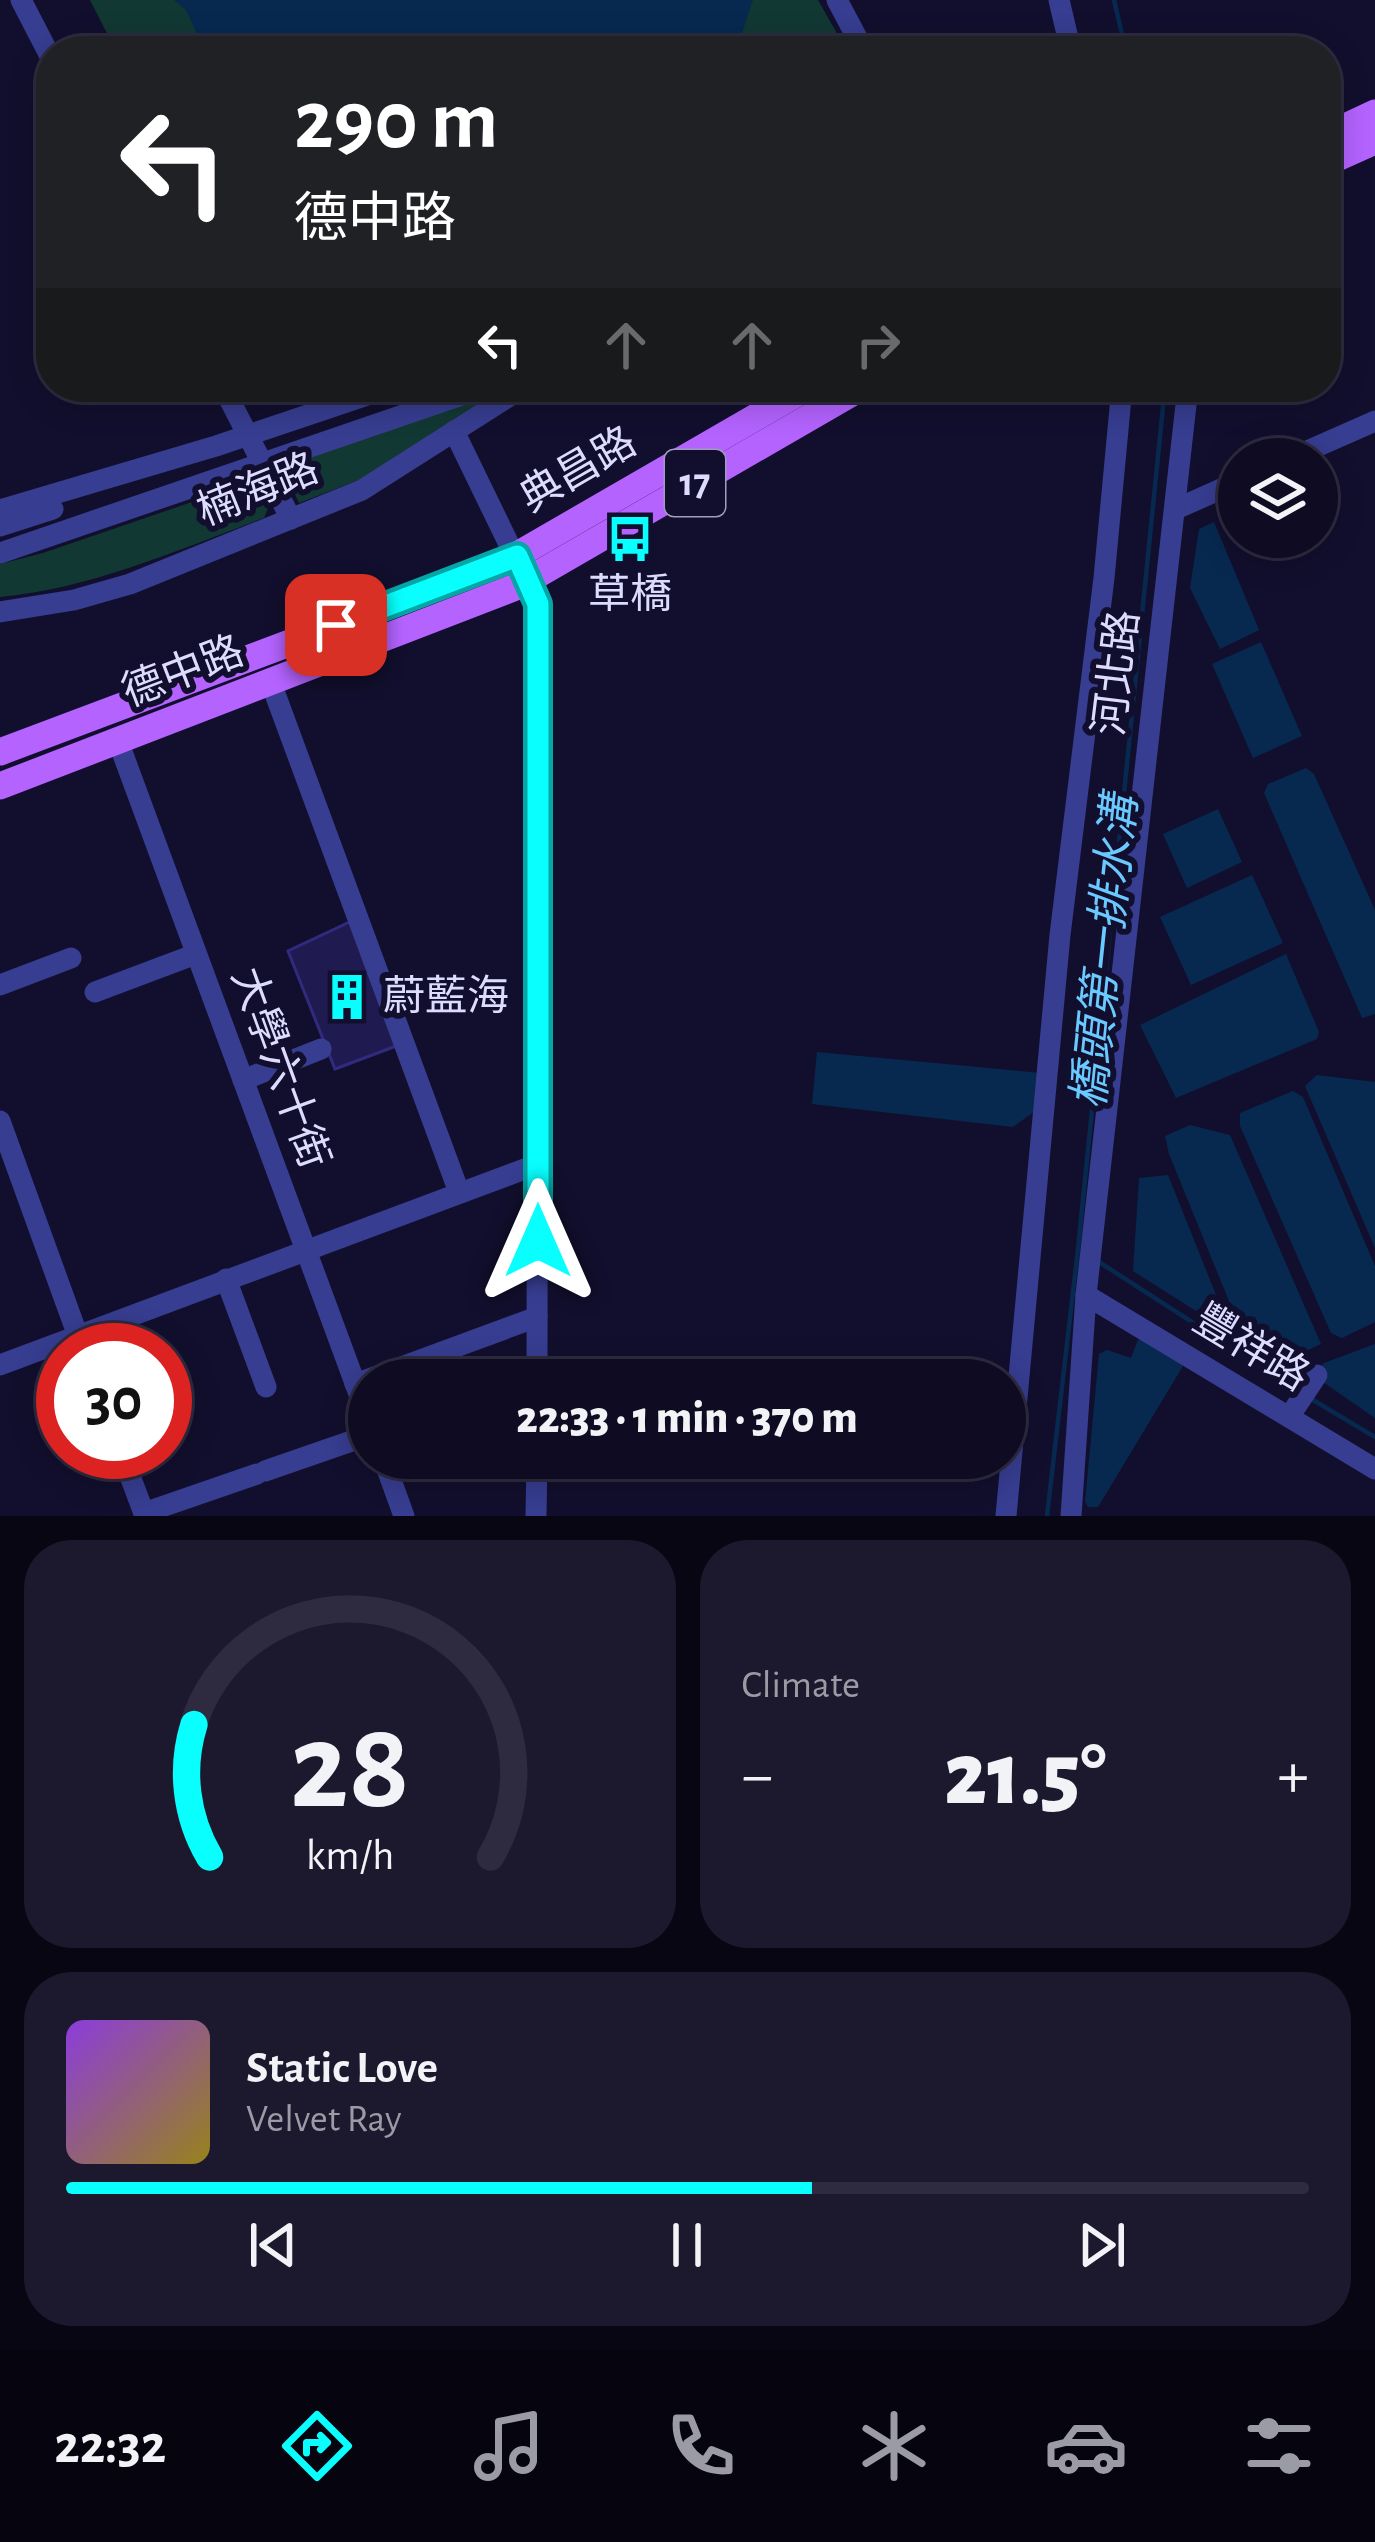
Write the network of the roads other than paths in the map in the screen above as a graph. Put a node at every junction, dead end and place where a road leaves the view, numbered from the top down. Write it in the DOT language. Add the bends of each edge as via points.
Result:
graph roads {
  1 [pos="21,0"];
  2 [pos="837,0"];
  3 [pos="1059,0"];
  4 [pos="40,36"];
  5 [pos="856,36"];
  6 [pos="1067,36"];
  7 [pos="1375,113"];
  8 [pos="1341,129"];
  9 [pos="1375,141"];
  10 [pos="1341,156"];
  11 [pos="231,402"];
  12 [pos="346,402"];
  13 [pos="440,402"];
  14 [pos="500,402"];
  15 [pos="791,402"];
  16 [pos="1121,402"];
  17 [pos="1187,402"];
  18 [pos="1375,421"];
  19 [pos="454,430"];
  20 [pos="248,435"];
  21 [pos="1337,438"];
  22 [pos="216,446"];
  23 [pos="262,462"];
  24 [pos="1218,490"];
  25 [pos="1176,508"];
  26 [pos="0,510"];
  27 [pos="291,519"];
  28 [pos="0,526"];
  29 [pos="0,554"];
  30 [pos="523,568"];
  31 [pos="0,613"];
  32 [pos="272,683"];
  33 [pos="118,742"];
  34 [pos="0,752"];
  35 [pos="0,786"];
  36 [pos="196,954"];
  37 [pos="71,958"];
  38 [pos="0,985"];
  39 [pos="95,992"];
  40 [pos="321,1049"];
  41 [pos="243,1080"];
  42 [pos="0,1121"];
  43 [pos="538,1164"];
  44 [pos="9,1176"];
  45 [pos="459,1192"];
  46 [pos="306,1250"];
  47 [pos="226,1279"];
  48 [pos="1087,1289"];
  49 [pos="538,1317"];
  50 [pos="72,1323"];
  51 [pos="124,1323"];
  52 [pos="36,1355"];
  53 [pos="424,1359"];
  54 [pos="537,1359"];
  55 [pos="348,1363"];
  56 [pos="0,1365"];
  57 [pos="266,1388"];
  58 [pos="348,1442"];
  59 [pos="1375,1469"];
  60 [pos="131,1479"];
  61 [pos="390,1479"];
  62 [pos="537,1479"];
  63 [pos="144,1515"];
  64 [pos="404,1516"];
  65 [pos="536,1516"];
  66 [pos="1006,1516"];
  67 [pos="1071,1516"];
  1 -- 4 [label="street"];
  2 -- 5 [label="street"];
  3 -- 6 [label="street"];
  7 -- 8 [label="main road"];
  9 -- 10 [label="main road"];
  11 -- 20 [label="street"];
  12 -- 20 [label="street, 楠海路"];
  13 -- 23 [label="street, 楠海路"];
  14 -- 19 [label="street, 楠海路"];
  15 -- 30 [label="main road, 典昌路 / 17"];
  16 -- 66 [label="street"];
  17 -- 25 [label="street, 河北路"];
  18 -- 21 [label="street"];
  19 -- 27 [label="street, 楠海路" via="362,490"];
  19 -- 30 [label="street"];
  20 -- 22 [label="street, 楠海路"];
  20 -- 23 [label="street"];
  22 -- 26 [label="street, 楠海路"];
  22 -- 28 [label="street, 楠海路"];
  23 -- 27 [label="street"];
  23 -- 29 [label="street, 楠海路"];
  24 -- 25 [label="street"];
  25 -- 48 [label="street, 河北路"];
  27 -- 31 [label="street, 楠海路" via="130,584"];
  30 -- 32 [label="main road, 德中路 / 17"];
  30 -- 34 [label="main road, 德中路 / 17"];
  30 -- 43 [label="street" via="538,604"];
  32 -- 33 [label="main road, 德中路 / 17"];
  32 -- 45 [label="street"];
  33 -- 35 [label="main road, 德中路 / 17"];
  33 -- 36 [label="street, 大學六十街"];
  36 -- 39 [label="street"];
  36 -- 41 [label="street, 大學六十街"];
  37 -- 38 [label="street"];
  40 -- 41 [label="street"];
  41 -- 46 [label="street, 大學六十街"];
  42 -- 44 [label="street"];
  43 -- 45 [label="street"];
  43 -- 49 [label="street"];
  44 -- 50 [label="street"];
  45 -- 46 [label="street"];
  46 -- 47 [label="street"];
  46 -- 55 [label="street, 大學六十街"];
  47 -- 51 [label="street"];
  47 -- 57 [label="street"];
  48 -- 59 [label="street, 豐祥路" via="1303,1396"];
  48 -- 67 [label="street, 河北路"];
  49 -- 53 [label="street"];
  49 -- 54 [label="street"];
  52 -- 56 [label="street"];
  58 -- 63 [label="street"];
  60 -- 63 [label="street"];
  61 -- 64 [label="street"];
  62 -- 65 [label="street"];
}
